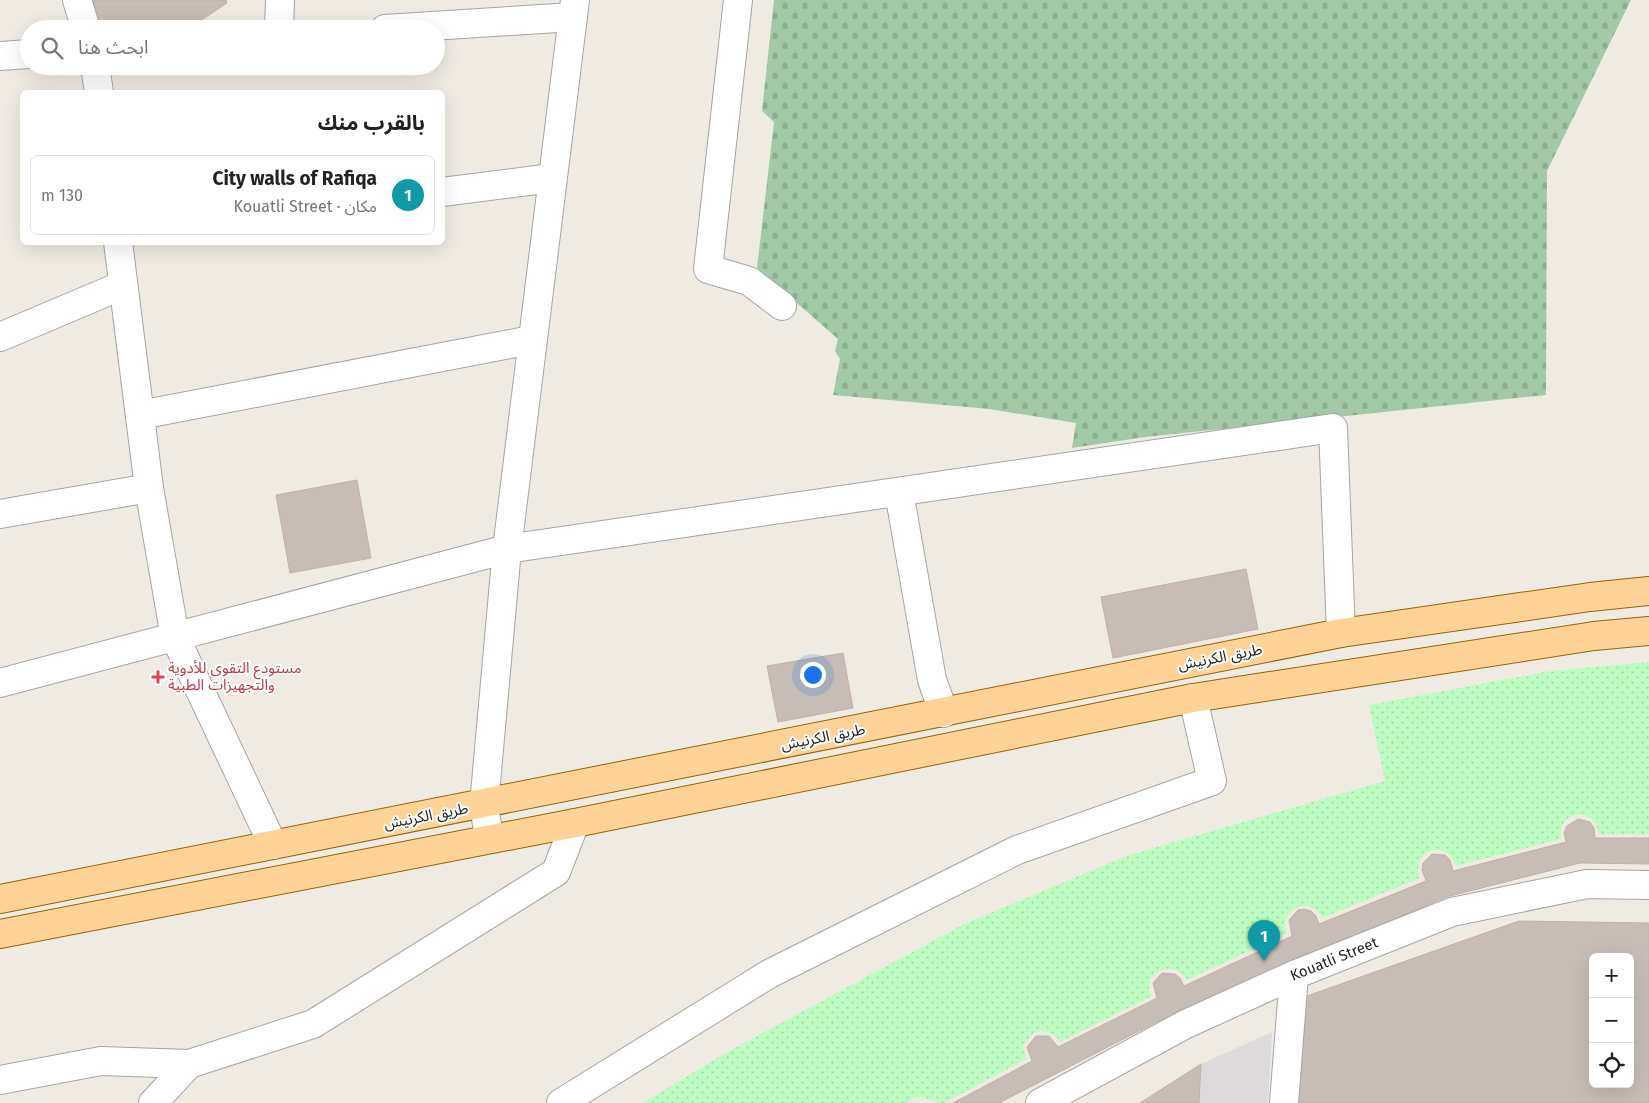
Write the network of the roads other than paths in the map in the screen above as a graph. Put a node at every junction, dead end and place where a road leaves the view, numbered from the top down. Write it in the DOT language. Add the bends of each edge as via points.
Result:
graph roads {
  1 [pos="77,0"];
  2 [pos="280,0"];
  3 [pos="738,0"];
  4 [pos="574,8"];
  5 [pos="83,20"];
  6 [pos="279,20"];
  7 [pos="445,22"];
  8 [pos="20,55"];
  9 [pos="0,56"];
  10 [pos="96,75"];
  11 [pos="99,90"];
  12 [pos="552,178"];
  13 [pos="445,192"];
  14 [pos="118,245"];
  15 [pos="123,285"];
  16 [pos="782,306"];
  17 [pos="0,337"];
  18 [pos="532,340"];
  19 [pos="140,415"];
  20 [pos="149,488"];
  21 [pos="899,492"];
  22 [pos="0,514"];
  23 [pos="507,549"];
  24 [pos="1649,592"];
  25 [pos="1649,632"];
  26 [pos="1341,633"];
  27 [pos="175,637"];
  28 [pos="0,683"];
  29 [pos="1193,698"];
  30 [pos="944,713"];
  31 [pos="484,805"];
  32 [pos="575,823"];
  33 [pos="489,838"];
  34 [pos="272,845"];
  35 [pos="1649,885"];
  36 [pos="0,899"];
  37 [pos="0,934"];
  38 [pos="1294,975"];
  39 [pos="189,1064"];
  40 [pos="0,1080"];
  41 [pos="153,1103"];
  42 [pos="561,1103"];
  43 [pos="1040,1103"];
  44 [pos="1284,1103"];
  1 -- 5 [label="street"];
  2 -- 6 [label="street"];
  3 -- 16 [label="street" via="708,269 749,281"];
  4 -- 7 [label="street"];
  4 -- 12 [label="street"];
  8 -- 9 [label="street"];
  10 -- 11 [label="street"];
  12 -- 13 [label="street"];
  12 -- 18 [label="street"];
  14 -- 15 [label="street"];
  15 -- 17 [label="street"];
  15 -- 19 [label="street"];
  18 -- 19 [label="street"];
  18 -- 23 [label="street"];
  19 -- 20 [label="street"];
  20 -- 22 [label="street"];
  20 -- 27 [label="street"];
  21 -- 23 [label="street"];
  21 -- 26 [label="street" via="1333,428"];
  21 -- 30 [label="street" via="932,680"];
  23 -- 27 [label="street"];
  23 -- 31 [label="street"];
  24 -- 26 [label="main road, طريق الكرنيش" via="1590,597"];
  25 -- 29 [label="main road" via="1594,636"];
  26 -- 30 [label="main road, طريق الكرنيش"];
  27 -- 28 [label="street"];
  27 -- 34 [label="street"];
  29 -- 32 [label="main road"];
  29 -- 42 [label="street" via="1212,781 1016,850 768,974"];
  30 -- 31 [label="main road, طريق الكرنيش"];
  31 -- 33 [label="street"];
  31 -- 34 [label="main road, طريق الكرنيش"];
  32 -- 33 [label="main road"];
  32 -- 39 [label="street" via="556,872 313,1024"];
  33 -- 37 [label="main road"];
  34 -- 36 [label="main road, طريق الكرنيش"];
  35 -- 38 [label="street, Kouatli Street" via="1587,884 1452,912"];
  38 -- 43 [label="street, Kouatli Street" via="1186,1024"];
  38 -- 44 [label="street"];
  39 -- 40 [label="street" via="101,1061"];
  39 -- 41 [label="street"];
}
